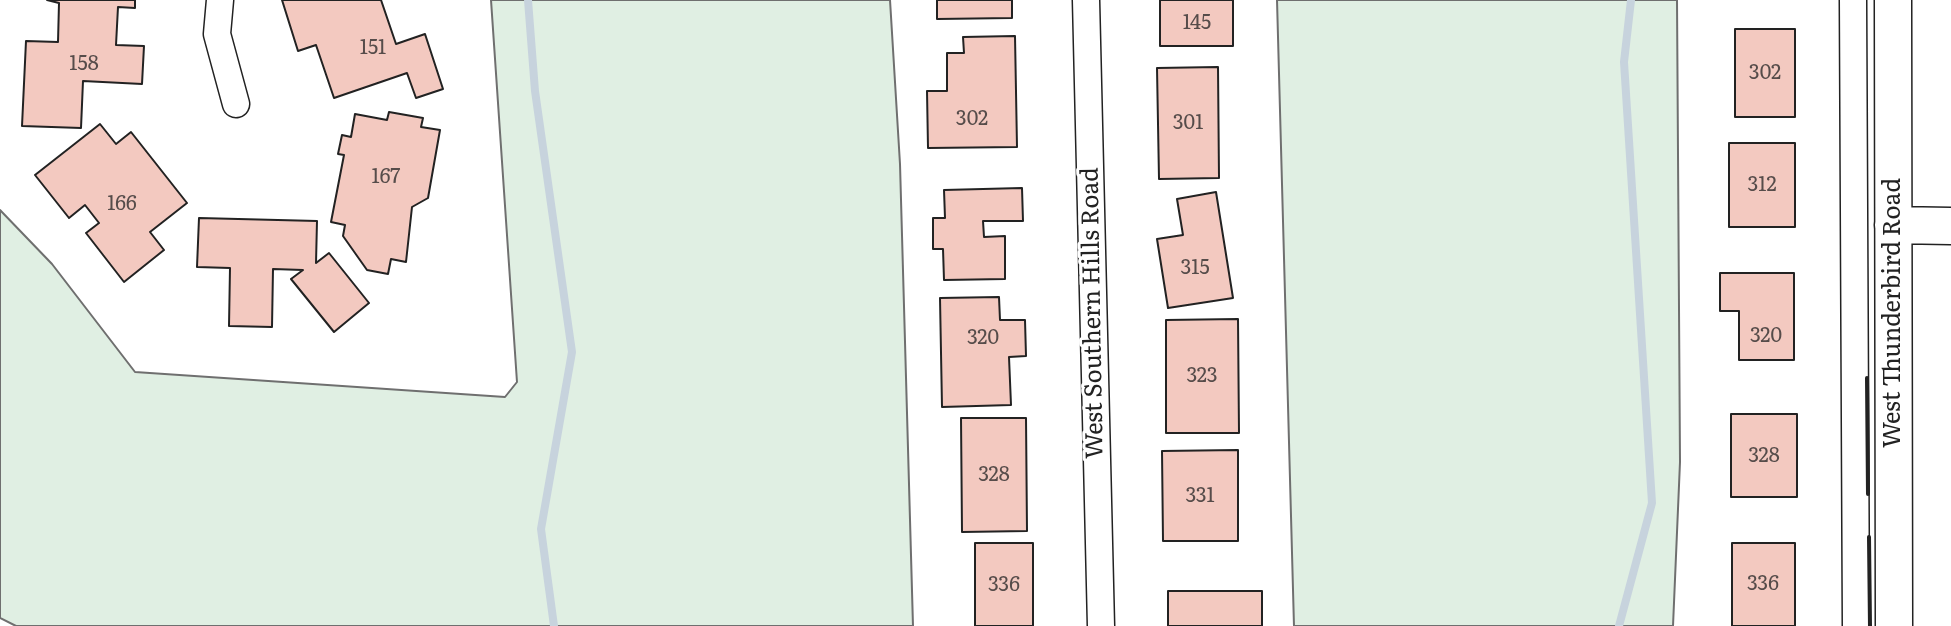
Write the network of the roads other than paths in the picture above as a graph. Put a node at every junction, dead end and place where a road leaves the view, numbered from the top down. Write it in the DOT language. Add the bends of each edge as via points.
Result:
graph roads {
  1 [pos="220,0"];
  2 [pos="1086,0"];
  3 [pos="1853,0"];
  4 [pos="1893,0"];
  5 [pos="236,104"];
  6 [pos="1893,225"];
  7 [pos="1951,226"];
  8 [pos="1101,626"];
  9 [pos="1856,626"];
  10 [pos="1894,626"];
  1 -- 5 [label="street" via="217,34"];
  2 -- 8 [label="street, West Southern Hills Road"];
  3 -- 9 [label="street, West Thunderbird Road"];
  4 -- 6 [label="main road, West Thunderbird Road"];
  6 -- 7 [label="main road"];
  6 -- 10 [label="main road, West Thunderbird Road"];
}
